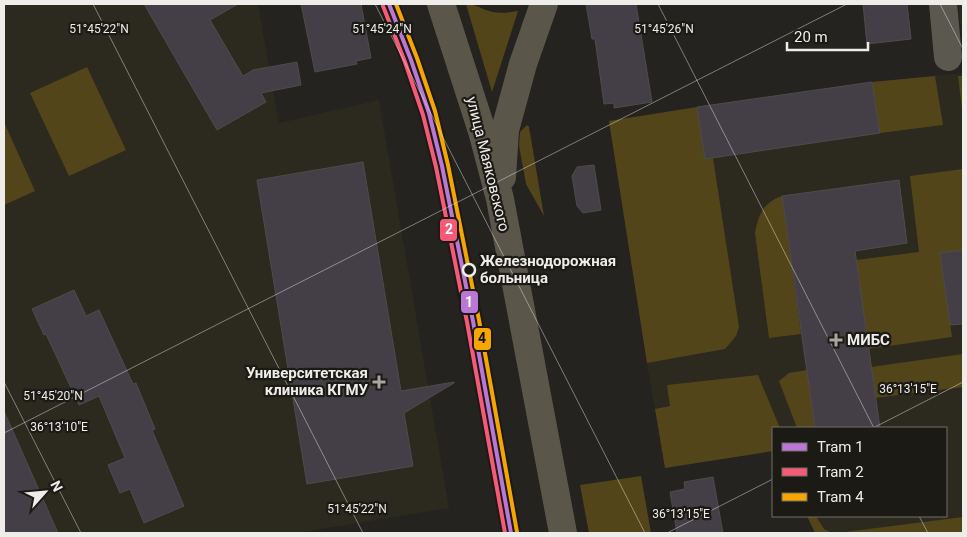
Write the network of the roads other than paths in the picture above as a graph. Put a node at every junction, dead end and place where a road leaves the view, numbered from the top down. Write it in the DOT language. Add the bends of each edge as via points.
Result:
graph roads {
  1 [pos="441,4"];
  2 [pos="544,4"];
  3 [pos="943,4"];
  4 [pos="948,57"];
  5 [pos="500,199"];
  6 [pos="563,533"];
  1 -- 5 [label="main road, улица Маяковского"];
  2 -- 5 [label="main road" via="505,130"];
  3 -- 4 [label="street"];
  5 -- 6 [label="main road, улица Маяковского"];
}
